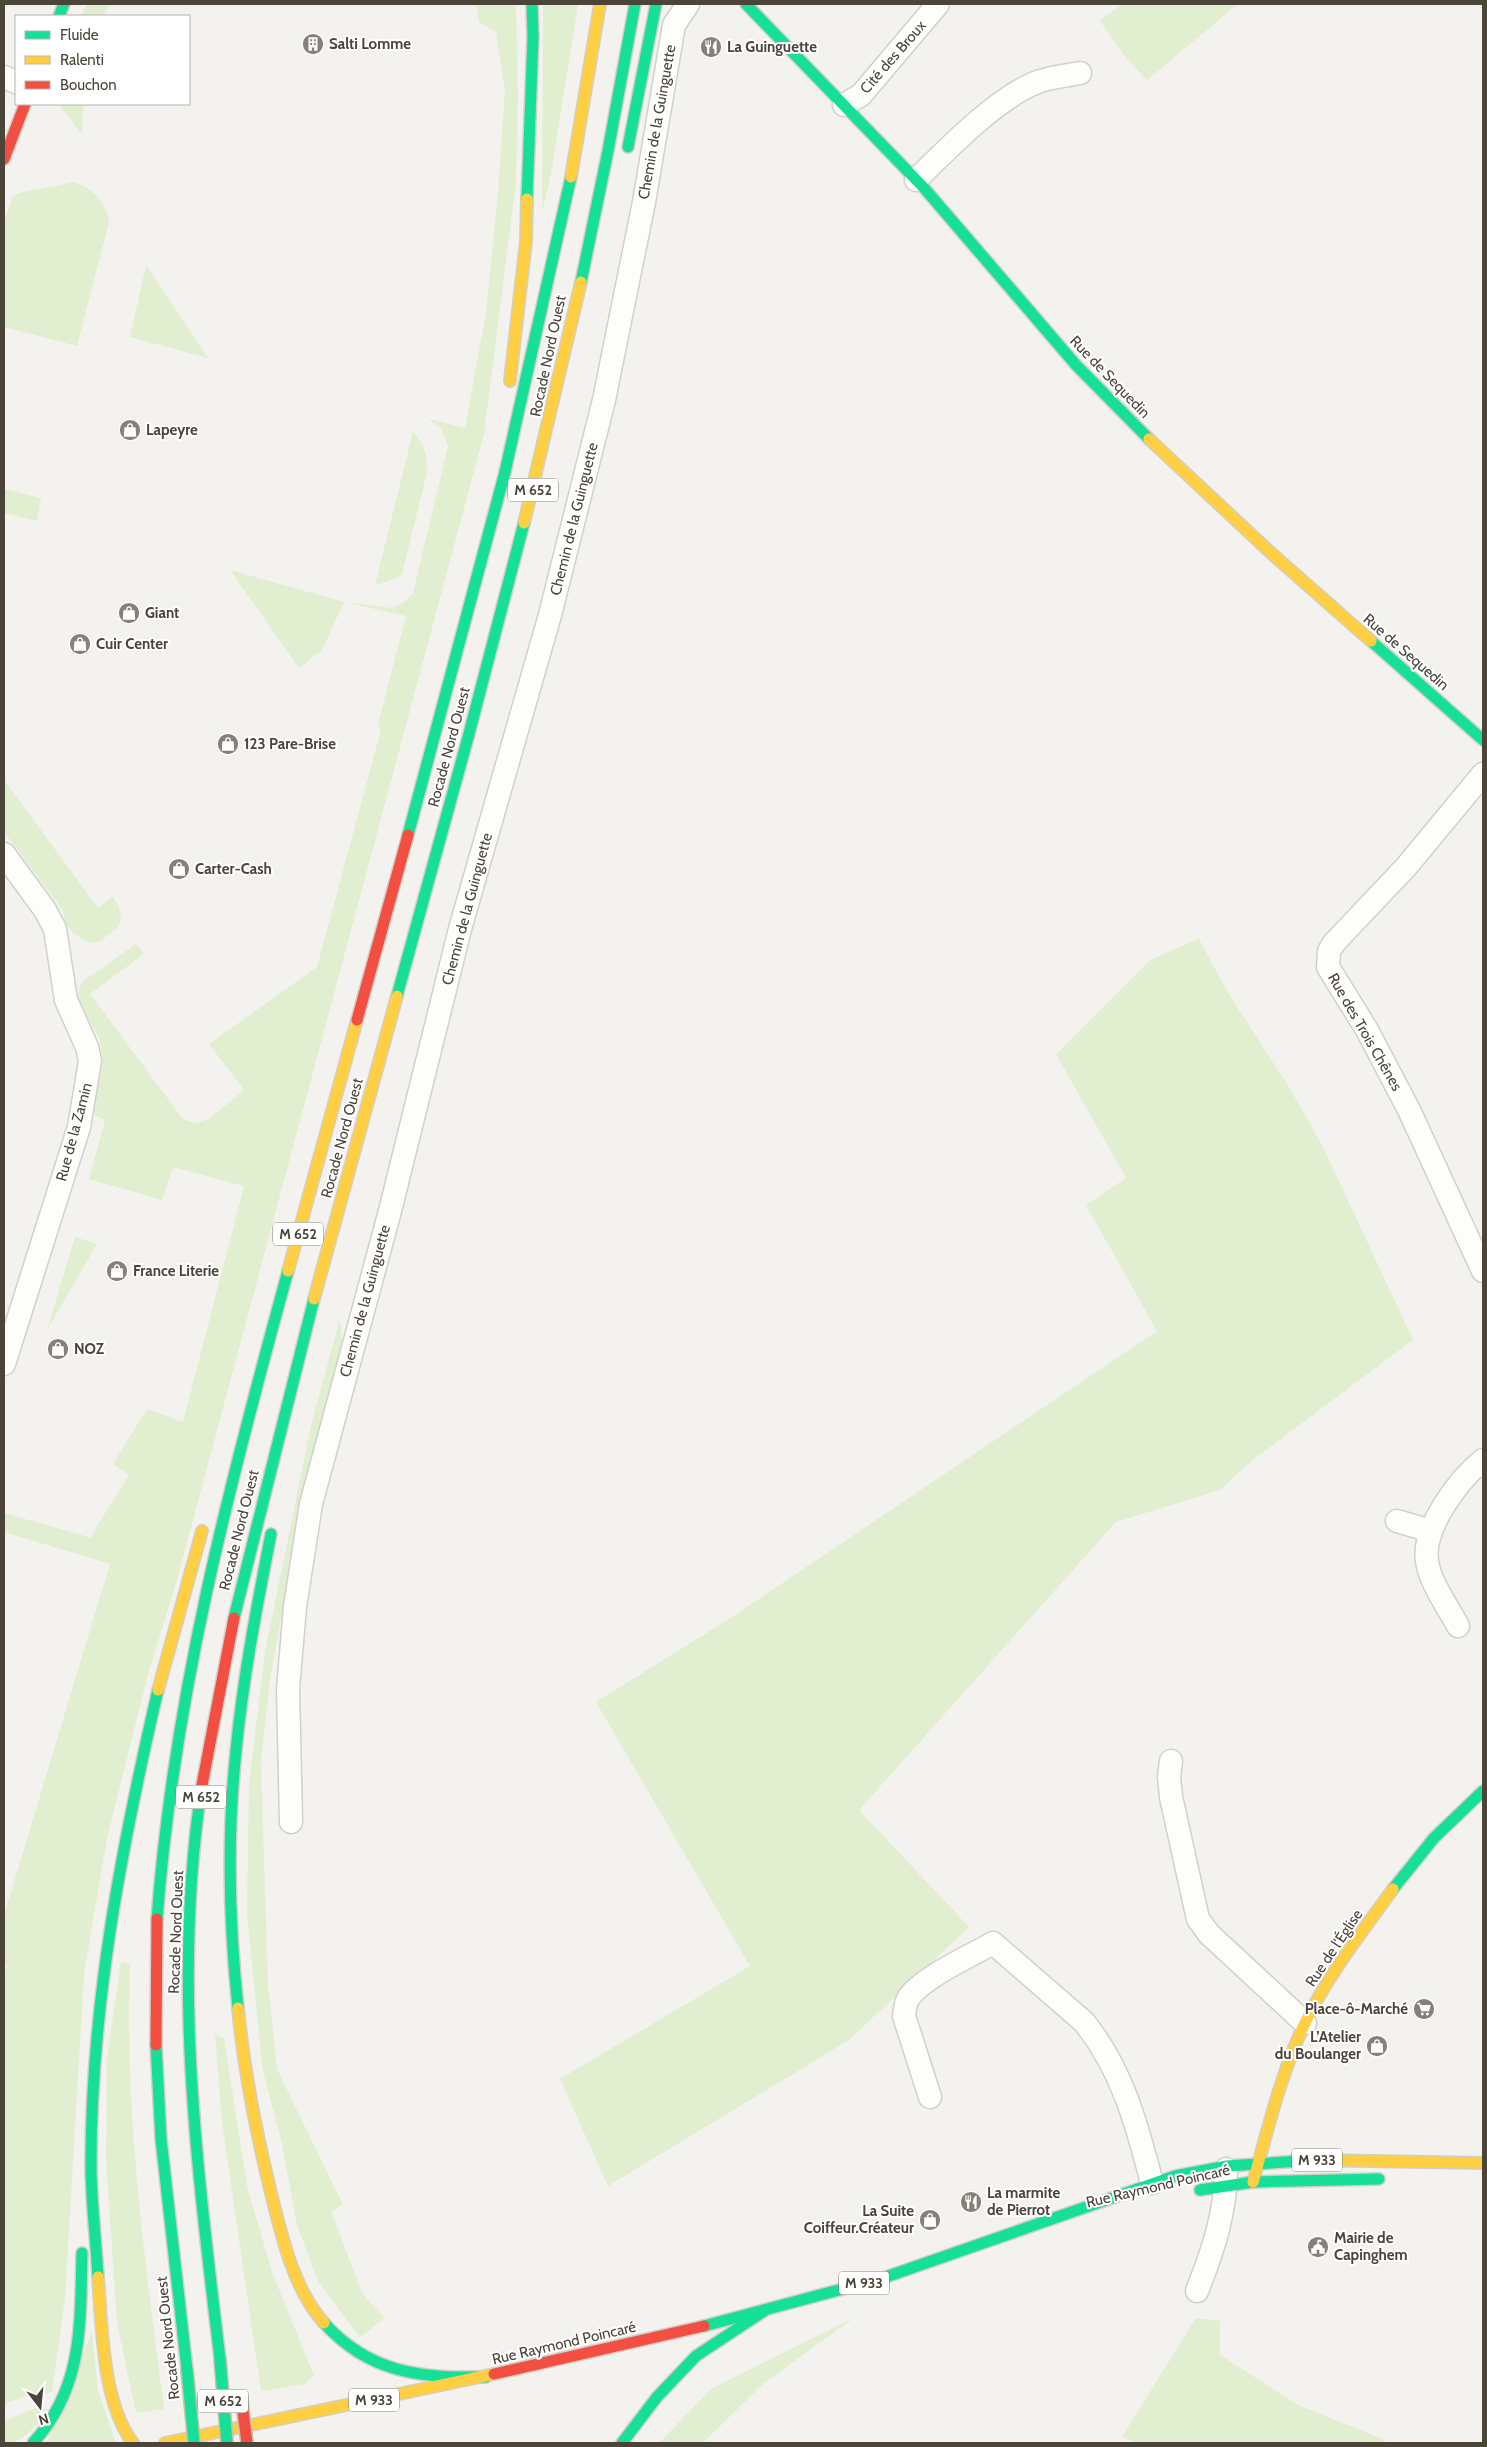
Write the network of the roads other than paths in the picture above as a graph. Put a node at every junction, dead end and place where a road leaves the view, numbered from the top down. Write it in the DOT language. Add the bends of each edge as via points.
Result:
graph roads {
  1 [pos="532,4"];
  2 [pos="600,4"];
  3 [pos="635,4"];
  4 [pos="656,4"];
  5 [pos="688,4"];
  6 [pos="746,4"];
  7 [pos="938,4"];
  8 [pos="1080,73"];
  9 [pos="25,105"];
  10 [pos="844,105"];
  11 [pos="4,159"];
  12 [pos="625,159"];
  13 [pos="916,180"];
  14 [pos="585,319"];
  15 [pos="509,390"];
  16 [pos="507,406"];
  17 [pos="543,448"];
  18 [pos="505,472"];
  19 [pos="1483,740"];
  20 [pos="1483,774"];
  21 [pos="4,854"];
  22 [pos="327,1248"];
  23 [pos="1483,1271"];
  24 [pos="4,1364"];
  25 [pos="246,1425"];
  26 [pos="289,1448"];
  27 [pos="1483,1460"];
  28 [pos="220,1483"];
  29 [pos="207,1516"];
  30 [pos="1397,1521"];
  31 [pos="273,1525"];
  32 [pos="1431,1531"];
  33 [pos="1458,1626"];
  34 [pos="1171,1761"];
  35 [pos="1483,1791"];
  36 [pos="291,1822"];
  37 [pos="1305,2023"];
  38 [pos="191,2081"];
  39 [pos="930,2097"];
  40 [pos="1259,2162"];
  41 [pos="1483,2163"];
  42 [pos="1226,2176"];
  43 [pos="1394,2179"];
  44 [pos="1253,2182"];
  45 [pos="1152,2183"];
  46 [pos="90,2184"];
  47 [pos="1187,2193"];
  48 [pos="214,2206"];
  49 [pos="1110,2211"];
  50 [pos="964,2250"];
  51 [pos="1197,2291"];
  52 [pos="764,2311"];
  53 [pos="486,2377"];
  54 [pos="239,2384"];
  55 [pos="33,2443"];
  56 [pos="133,2443"];
  57 [pos="165,2443"];
  58 [pos="194,2443"];
  59 [pos="227,2443"];
  60 [pos="247,2443"];
  61 [pos="622,2443"];
  1 -- 15 [label="main road" via="526,241"];
  2 -- 18 [label="main road, Rocade Nord Ouest / M 652" via="574,163"];
  3 -- 17 [label="main road, Rocade Nord Ouest / M 652" via="606,166"];
  4 -- 12 [label="main road"];
  5 -- 36 [label="street, Chemin de la Guinguette" via="674,24 644,202 606,391 550,615 460,928 390,1211 311,1504 295,1607 288,1689"];
  6 -- 10 [label="main road, Rue de Sequedin"];
  7 -- 10 [label="street, Cité des Broux" via="861,95"];
  8 -- 13 [label="street" via="1026,87 987,115"];
  9 -- 11 [label="main road"];
  10 -- 13 [label="main road, Rue de Sequedin"];
  13 -- 19 [label="main road, Rue de Sequedin" via="1076,365 1157,447 1271,553"];
  14 -- 17 [label="main road"];
  16 -- 18 [label="main road"];
  17 -- 22 [label="main road, Rocade Nord Ouest / M 652" via="508,589"];
  18 -- 25 [label="main road, Rocade Nord Ouest / M 652"];
  20 -- 23 [label="street, Rue des Trois Chênes" via="1406,867 1334,943 1328,959 1332,974 1367,1030 1413,1118"];
  21 -- 24 [label="street, Rue de la Zamin" via="55,929 66,1000 90,1061 78,1126"];
  22 -- 26 [label="main road"];
  22 -- 38 [label="main road, Rocade Nord Ouest / M 652" via="239,1589 205,1765 188,1933"];
  25 -- 28 [label="main road"];
  25 -- 58 [label="main road, Rocade Nord Ouest / M 652, bridge" via="182,1700 166,1803 158,1904 157,2083"];
  27 -- 32 [label="street" via="1455,1490"];
  29 -- 46 [label="main road" via="171,1638 152,1717 117,1891 97,2038"];
  30 -- 32 [label="street"];
  31 -- 53 [label="main road" via="245,1675 230,1838 234,1973 241,2035 253,2111 277,2216 290,2257 309,2299 334,2334 357,2353 382,2367 421,2376"];
  32 -- 33 [label="street" via="1426,1560"];
  34 -- 37 [label="street" via="1171,1797 1195,1911 1202,1928"];
  35 -- 37 [label="main road, Rue de l'Église" via="1413,1862 1344,1957"];
  37 -- 40 [label="main road, Rue de l'Église" via="1292,2053"];
  38 -- 48 [label="main road"];
  38 -- 59 [label="main road, Rocade Nord Ouest / M 652, bridge"];
  39 -- 45 [label="street" via="904,2016 905,2005 916,1990 993,1943 1084,2022 1106,2052 1122,2083"];
  40 -- 41 [label="main road, Rue Raymond Poincaré / M 933"];
  40 -- 42 [label="main road, Rue Raymond Poincaré / M 933"];
  40 -- 44 [label="main road, Rue de l'Église"];
  42 -- 44 [label="main road, Rue Raymond Poincaré / M 933"];
  42 -- 45 [label="main road, Rue Raymond Poincaré / M 933"];
  42 -- 47 [label="main road, Rue Raymond Poincaré / M 933"];
  42 -- 51 [label="street" via="1224,2208"];
  43 -- 44 [label="main road, Rue Raymond Poincaré / M 933"];
  45 -- 50 [label="main road, Rue Raymond Poincaré / M 933"];
  46 -- 55 [label="main road" via="84,2207 80,2303 72,2374 56,2416"];
  46 -- 56 [label="main road" via="110,2389 122,2429"];
  49 -- 50 [label="main road, Rue Raymond Poincaré / M 933"];
  50 -- 52 [label="main road, Rue Raymond Poincaré / M 933"];
  52 -- 53 [label="main road, Rue Raymond Poincaré / M 933"];
  52 -- 61 [label="main road" via="696,2356 657,2397"];
  53 -- 57 [label="main road, Rue Raymond Poincaré / M 933"];
  54 -- 60 [label="main road, bridge"];
}
